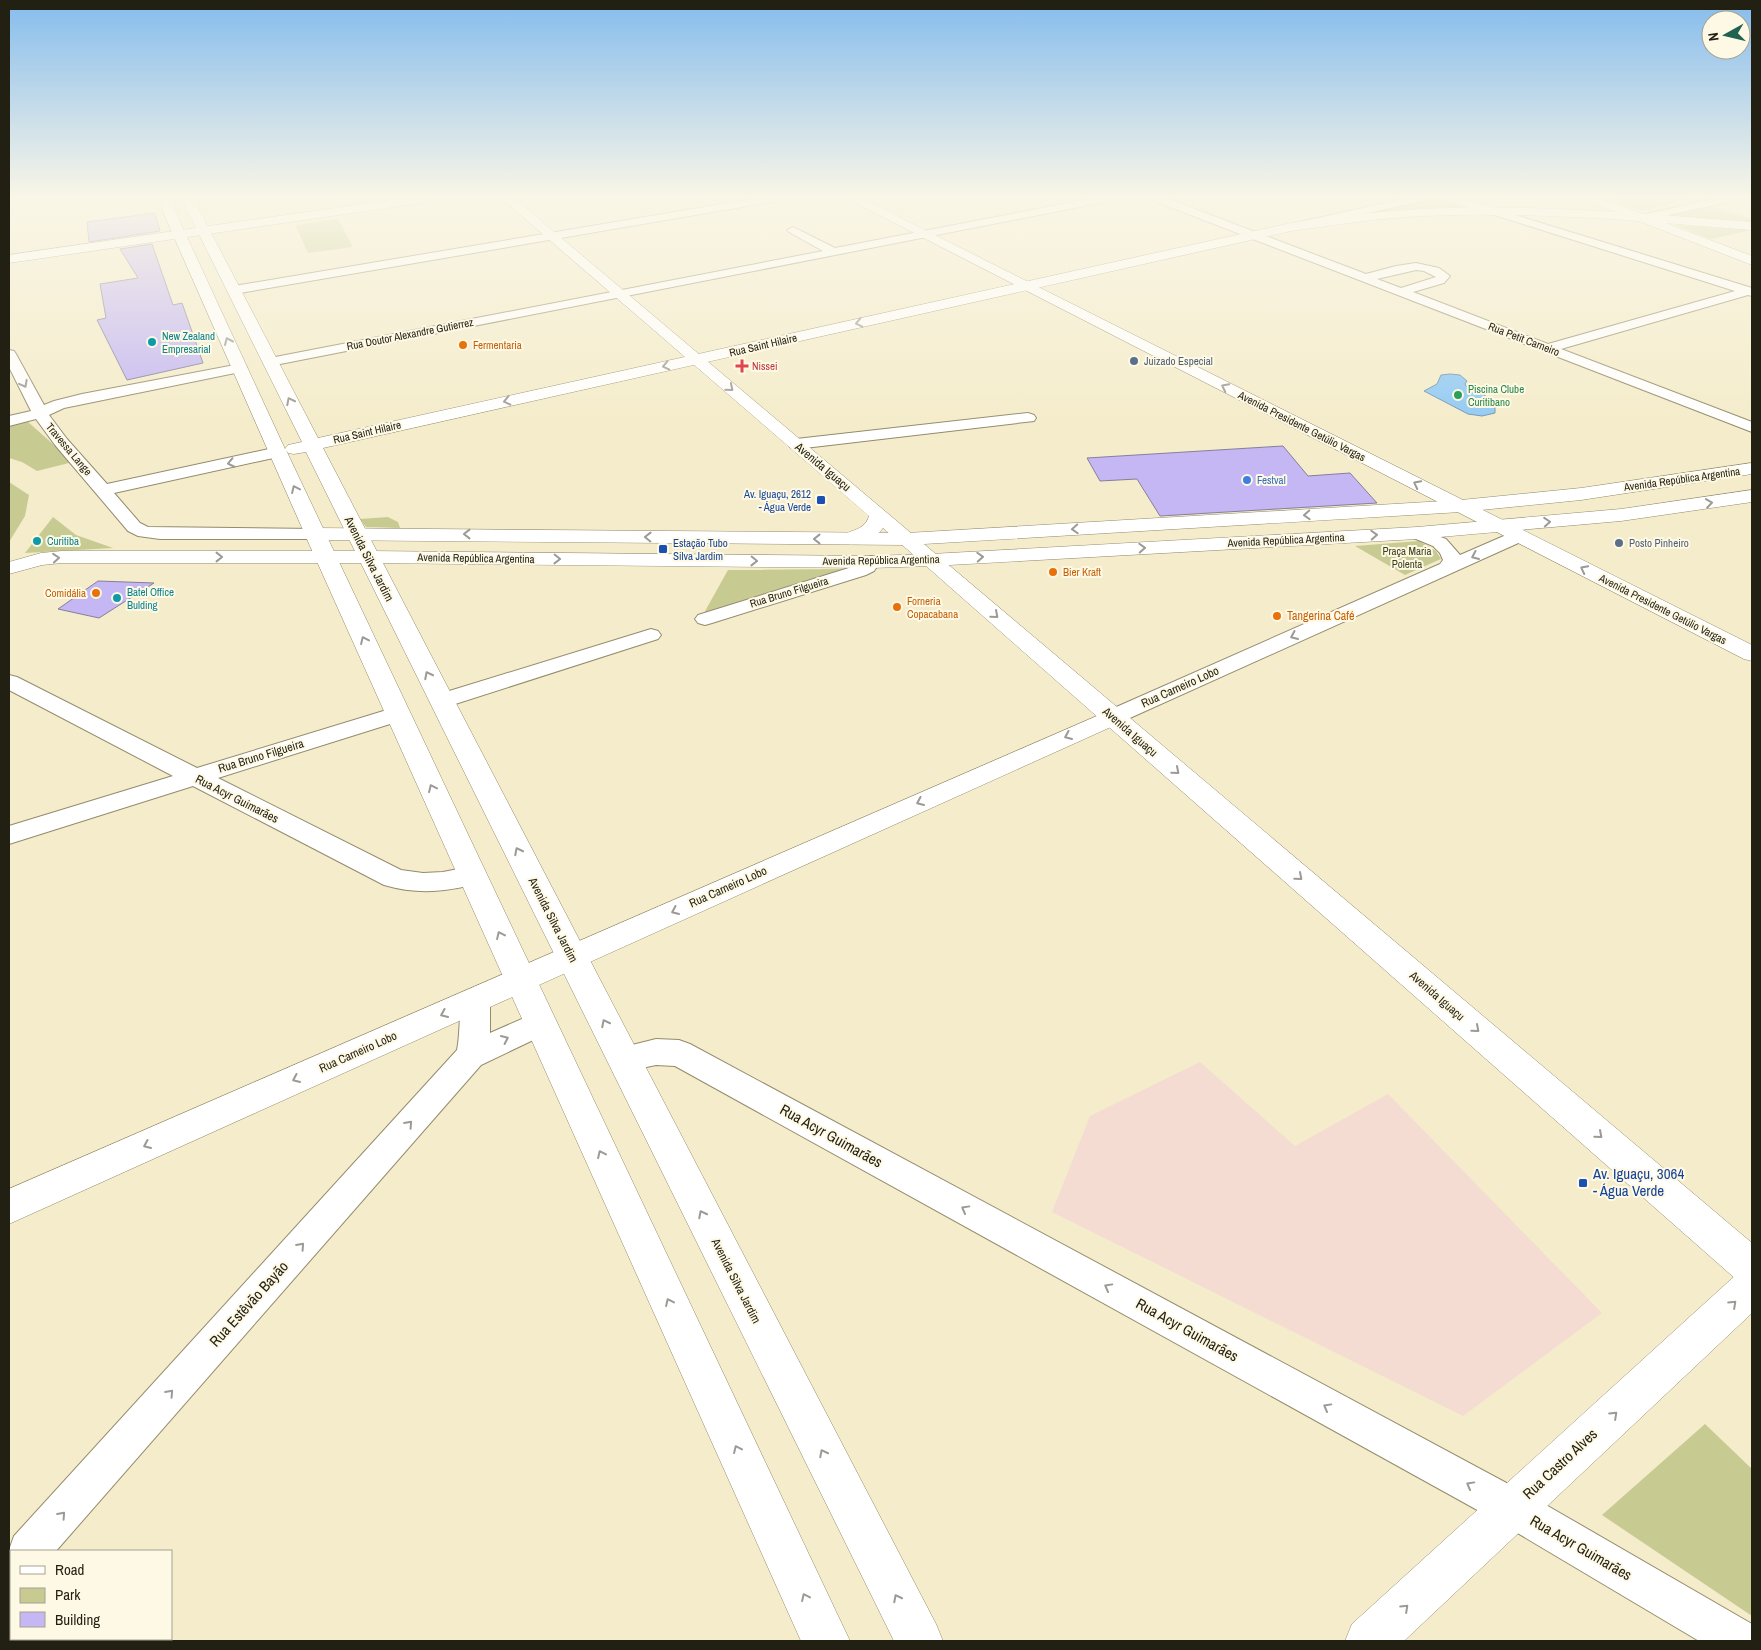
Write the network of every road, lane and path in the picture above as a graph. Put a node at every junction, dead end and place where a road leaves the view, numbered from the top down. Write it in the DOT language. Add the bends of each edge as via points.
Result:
graph roads {
  1 [pos="198,275"];
  2 [pos="226,275"];
  3 [pos="347,275"];
  4 [pos="597,275"];
  5 [pos="716,275"];
  6 [pos="1004,275"];
  7 [pos="1075,275"];
  8 [pos="1358,275"];
  9 [pos="1377,275"];
  10 [pos="1442,275"];
  11 [pos="1698,275"];
  12 [pos="1366,278"];
  13 [pos="1026,286"];
  14 [pos="1750,291"];
  15 [pos="1401,292"];
  16 [pos="619,294"];
  17 [pos="236,296"];
  18 [pos="216,316"];
  19 [pos="1548,348"];
  20 [pos="9,354"];
  21 [pos="696,359"];
  22 [pos="270,362"];
  23 [pos="240,368"];
  24 [pos="40,413"];
  25 [pos="1028,418"];
  26 [pos="9,420"];
  27 [pos="1752,427"];
  28 [pos="796,444"];
  29 [pos="312,445"];
  30 [pos="278,452"];
  31 [pos="1752,468"];
  32 [pos="104,490"];
  33 [pos="1752,496"];
  34 [pos="1461,506"];
  35 [pos="879,515"];
  36 [pos="1499,526"];
  37 [pos="144,532"];
  38 [pos="1417,532"];
  39 [pos="357,533"];
  40 [pos="1519,536"];
  41 [pos="850,539"];
  42 [pos="907,539"];
  43 [pos="320,545"];
  44 [pos="368,556"];
  45 [pos="931,560"];
  46 [pos="871,562"];
  47 [pos="9,568"];
  48 [pos="1447,568"];
  49 [pos="367,600"];
  50 [pos="705,619"];
  51 [pos="651,635"];
  52 [pos="1752,654"];
  53 [pos="9,682"];
  54 [pos="441,700"];
  55 [pos="398,714"];
  56 [pos="1113,717"];
  57 [pos="193,778"];
  58 [pos="9,834"];
  59 [pos="473,875"];
  60 [pos="572,957"];
  61 [pos="521,980"];
  62 [pos="475,1000"];
  63 [pos="540,1023"];
  64 [pos="470,1056"];
  65 [pos="623,1059"];
  66 [pos="9,1207"];
  67 [pos="1752,1268"];
  68 [pos="1752,1287"];
  69 [pos="1512,1508"];
  70 [pos="30,1550"];
  71 [pos="826,1641"];
  72 [pos="919,1641"];
  73 [pos="1369,1641"];
  74 [pos="1740,1641"];
  1 -- 18 [label="main road, Avenida Silva Jardim"];
  2 -- 17 [label="main road, Avenida Silva Jardim"];
  3 -- 17 [label="street"];
  4 -- 16 [label="main road, Avenida Iguaçu"];
  5 -- 16 [label="street, Rua Doutor Alexandre Gutierrez"];
  6 -- 13 [label="main road, Avenida Presidente Getúlio Vargas"];
  7 -- 13 [label="main road, Rua Saint Hilaire"];
  8 -- 12 [label="street, Rua Petit Carneiro"];
  9 -- 12 [label="street"];
  10 -- 15 [label="street" via="1440,280"];
  11 -- 14 [label="street"];
  12 -- 15 [label="street, Rua Petit Carneiro"];
  13 -- 21 [label="main road, Rua Saint Hilaire, one-way"];
  34 -- 13 [label="main road, Avenida Presidente Getúlio Vargas, one-way"];
  14 -- 19 [label="street"];
  15 -- 19 [label="street, Rua Petit Carneiro"];
  16 -- 21 [label="main road, Avenida Iguaçu"];
  16 -- 22 [label="street, Rua Doutor Alexandre Gutierrez"];
  17 -- 18 [label="main road"];
  17 -- 22 [label="main road, Avenida Silva Jardim"];
  23 -- 18 [label="main road, Avenida Silva Jardim, one-way"];
  19 -- 27 [label="street, Rua Petit Carneiro"];
  20 -- 24 [label="street, Travessa Lange, one-way"];
  21 -- 28 [label="main road, Avenida Iguaçu, one-way"];
  21 -- 29 [label="main road, Rua Saint Hilaire, one-way"];
  29 -- 22 [label="main road, Avenida Silva Jardim, one-way"];
  23 -- 24 [label="street" via="59,404"];
  23 -- 30 [label="main road, Avenida Silva Jardim"];
  24 -- 26 [label="street"];
  24 -- 32 [label="street, Travessa Lange"];
  25 -- 28 [label="street"];
  28 -- 35 [label="main road, Avenida Iguaçu"];
  29 -- 30 [label="main road, Rua Saint Hilaire"];
  29 -- 39 [label="main road, Avenida Silva Jardim"];
  30 -- 32 [label="street, Rua Saint Hilaire, one-way"];
  43 -- 30 [label="main road, Avenida Silva Jardim, one-way"];
  31 -- 34 [label="main road, Avenida República Argentina" via="1596,492"];
  32 -- 37 [label="street, Travessa Lange" via="134,527"];
  36 -- 33 [label="main road, Avenida República Argentina, one-way" via="1621,515"];
  34 -- 36 [label="main road, Avenida Presidente Getúlio Vargas"];
  34 -- 42 [label="main road, Avenida República Argentina, one-way"];
  35 -- 41 [label="main road" via="872,530"];
  35 -- 42 [label="main road, Avenida Iguaçu"];
  36 -- 38 [label="main road, Avenida República Argentina"];
  36 -- 40 [label="main road, Avenida Presidente Getúlio Vargas"];
  37 -- 43 [label="street, Avenida República Argentina"];
  45 -- 38 [label="main road, Avenida República Argentina, one-way"];
  38 -- 48 [label="street" via="1444,545 1451,554 1452,562"];
  41 -- 39 [label="main road, Avenida República Argentina, one-way"];
  39 -- 43 [label="main road, Avenida República Argentina"];
  39 -- 44 [label="main road, Avenida Silva Jardim"];
  40 -- 48 [label="street, Rua Carneiro Lobo, one-way"];
  52 -- 40 [label="main road, Avenida Presidente Getúlio Vargas, one-way"];
  41 -- 42 [label="main road, Avenida República Argentina"];
  42 -- 45 [label="main road, Avenida Iguaçu"];
  43 -- 44 [label="main road, Avenida República Argentina"];
  47 -- 43 [label="main road, Avenida República Argentina, one-way" via="62,557"];
  43 -- 49 [label="main road, Avenida Silva Jardim"];
  44 -- 46 [label="main road, Avenida República Argentina, one-way"];
  44 -- 49 [label="main road, Avenida Silva Jardim"];
  45 -- 46 [label="main road, Avenida República Argentina"];
  45 -- 56 [label="main road, Avenida Iguaçu, one-way"];
  46 -- 50 [label="street, Rua Bruno Filgueira" via="860,571"];
  48 -- 56 [label="street, Rua Carneiro Lobo, one-way"];
  54 -- 49 [label="main road, Avenida Silva Jardim, one-way"];
  55 -- 49 [label="main road, Avenida Silva Jardim, one-way"];
  51 -- 54 [label="street"];
  53 -- 57 [label="street, Rua Acyr Guimarães"];
  60 -- 54 [label="main road, Avenida Silva Jardim, one-way"];
  55 -- 57 [label="street, Rua Bruno Filgueira"];
  59 -- 55 [label="main road, Avenida Silva Jardim, one-way"];
  56 -- 60 [label="main road, Rua Carneiro Lobo, one-way"];
  56 -- 67 [label="main road, Avenida Iguaçu, one-way"];
  57 -- 58 [label="street, Rua Bruno Filgueira"];
  57 -- 59 [label="street, Rua Acyr Guimarães" via="393,878 427,885"];
  61 -- 59 [label="main road, Avenida Silva Jardim, one-way"];
  60 -- 61 [label="main road, Rua Carneiro Lobo"];
  65 -- 60 [label="main road, Avenida Silva Jardim, one-way"];
  61 -- 62 [label="main road, Rua Carneiro Lobo"];
  61 -- 63 [label="main road, Avenida Silva Jardim"];
  62 -- 64 [label="street, Rua Estêvão Bayão" via="477,1020"];
  62 -- 66 [label="main road, Rua Carneiro Lobo, one-way"];
  64 -- 63 [label="street, Rua Estêvão Bayão, one-way"];
  71 -- 63 [label="main road, Avenida Silva Jardim, one-way"];
  70 -- 64 [label="street, Rua Estêvão Bayão, one-way"];
  69 -- 65 [label="street, Rua Acyr Guimarães, one-way" via="679,1053 656,1052"];
  72 -- 65 [label="main road, Avenida Silva Jardim, one-way"];
  69 -- 68 [label="main road, Rua Castro Alves, one-way"];
  73 -- 69 [label="main road, Rua Castro Alves, one-way"];
  69 -- 74 [label="street, Rua Acyr Guimarães"];
}
